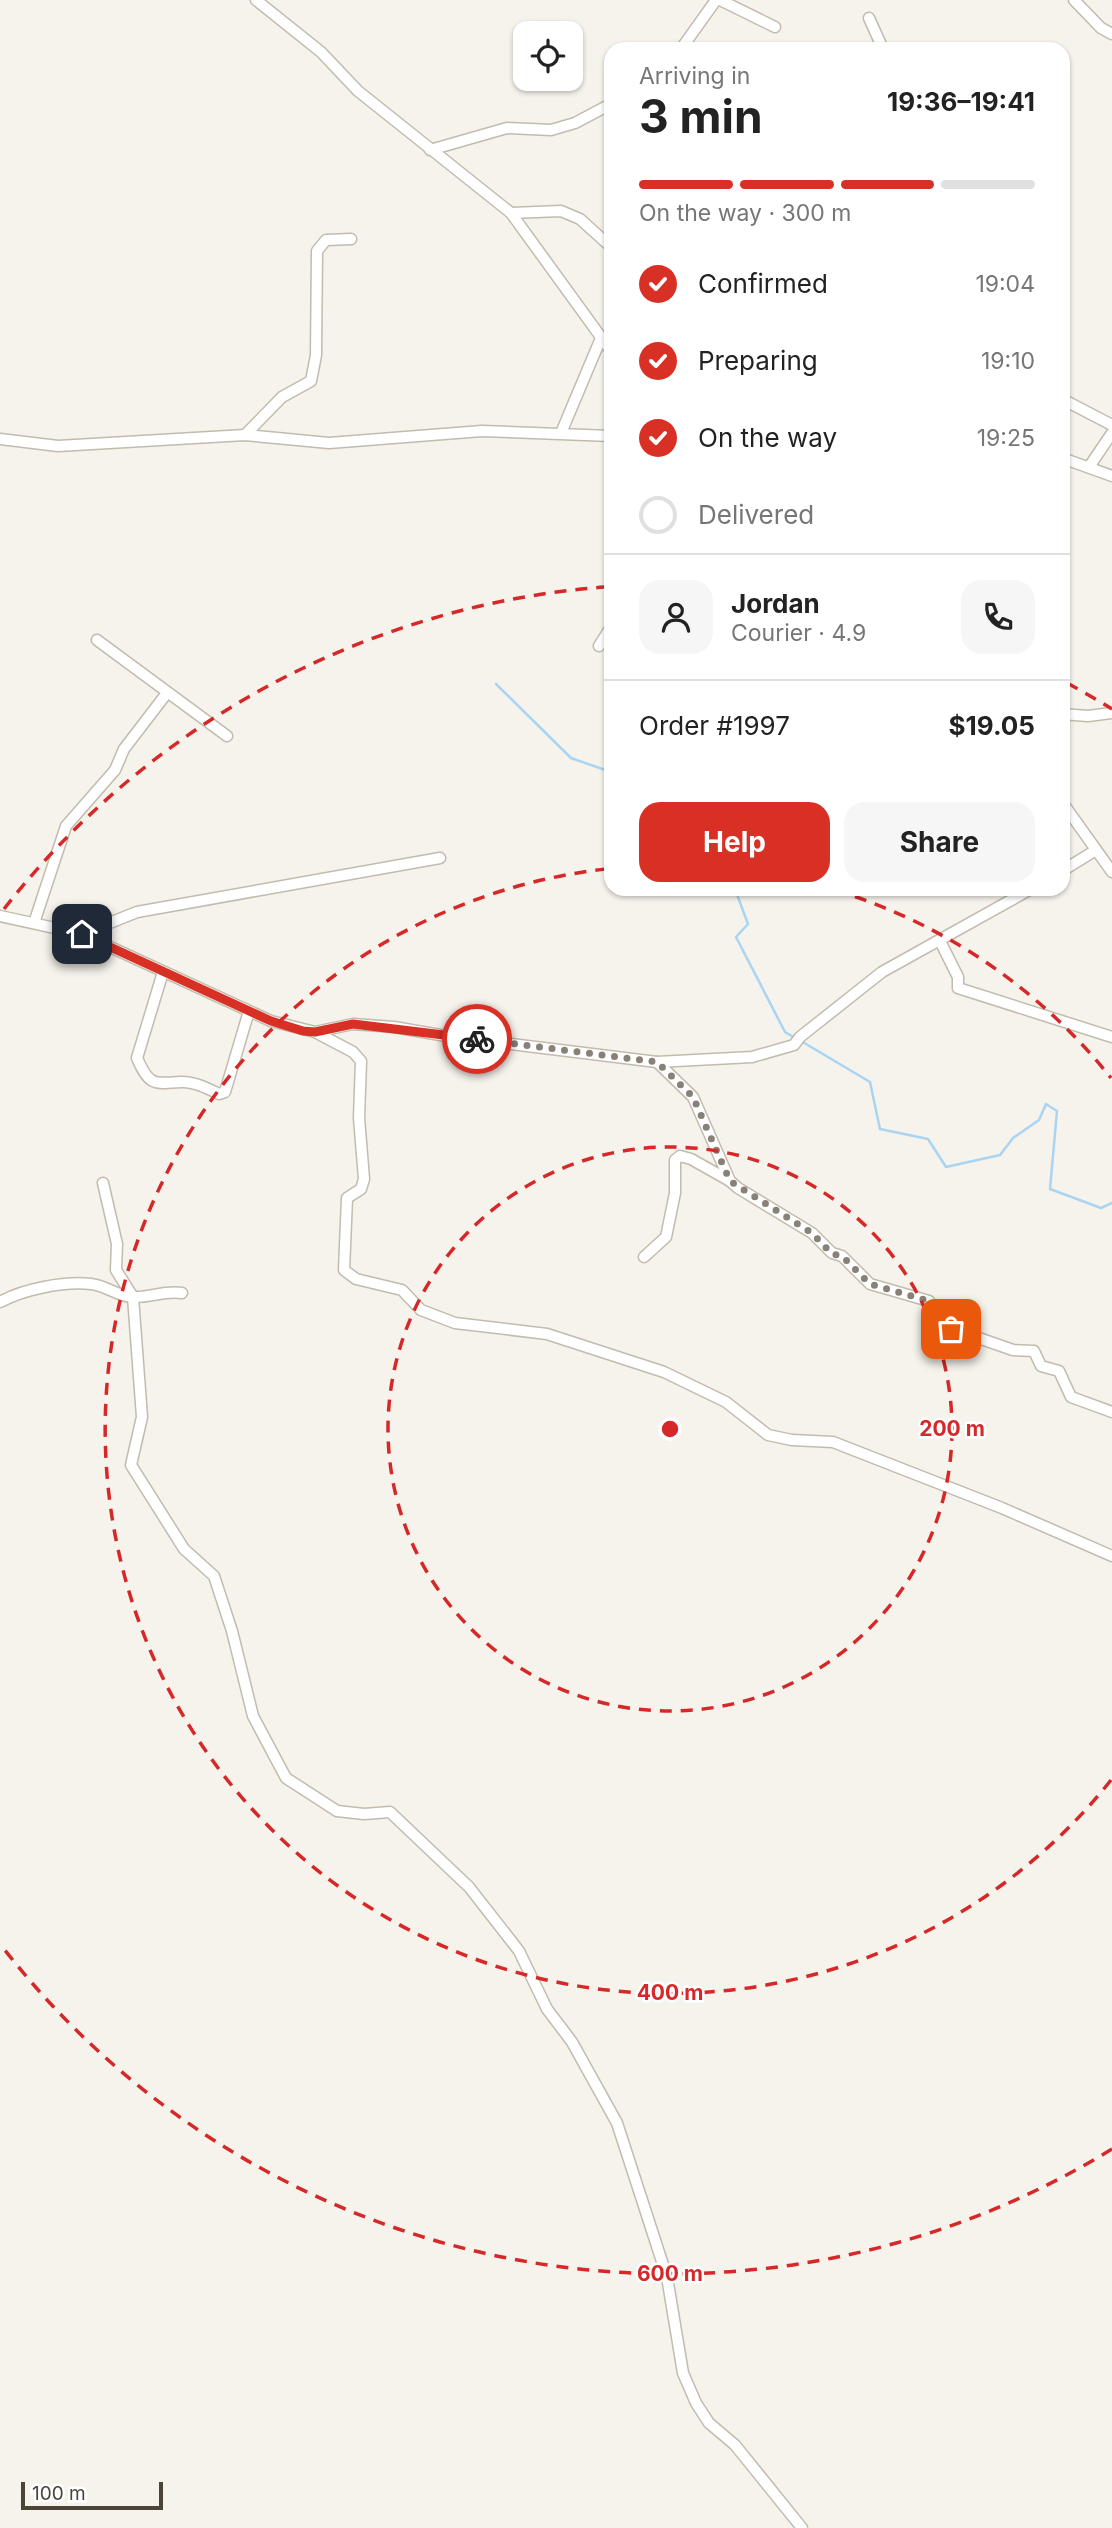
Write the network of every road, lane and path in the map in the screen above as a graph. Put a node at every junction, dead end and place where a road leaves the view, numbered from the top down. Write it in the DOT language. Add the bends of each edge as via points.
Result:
graph roads {
  1 [pos="256,0"];
  2 [pos="718,0"];
  3 [pos="1074,0"];
  4 [pos="869,18"];
  5 [pos="775,27"];
  6 [pos="1112,34"];
  7 [pos="686,42"];
  8 [pos="880,42"];
  9 [pos="604,108"];
  10 [pos="430,150"];
  11 [pos="511,214"];
  12 [pos="351,239"];
  13 [pos="604,241"];
  14 [pos="601,338"];
  15 [pos="604,342"];
  16 [pos="1070,402"];
  17 [pos="1112,425"];
  18 [pos="561,433"];
  19 [pos="1112,433"];
  20 [pos="245,435"];
  21 [pos="604,436"];
  22 [pos="0,439"];
  23 [pos="1070,461"];
  24 [pos="1089,467"];
  25 [pos="1112,476"];
  26 [pos="604,638"];
  27 [pos="97,640"];
  28 [pos="599,646"];
  29 [pos="167,693"];
  30 [pos="1112,713"];
  31 [pos="1070,715"];
  32 [pos="227,736"];
  33 [pos="1070,813"];
  34 [pos="1096,850"];
  35 [pos="440,858"];
  36 [pos="1070,866"];
  37 [pos="1112,872"];
  38 [pos="1019,896"];
  39 [pos="0,916"];
  40 [pos="34,923"];
  41 [pos="82,934"];
  42 [pos="940,941"];
  43 [pos="163,972"];
  44 [pos="249,1011"];
  45 [pos="315,1032"];
  46 [pos="1112,1037"];
  47 [pos="657,1062"];
  48 [pos="730,1181"];
  49 [pos="103,1183"];
  50 [pos="644,1257"];
  51 [pos="182,1293"];
  52 [pos="132,1297"];
  53 [pos="0,1302"];
  54 [pos="1112,1412"];
  55 [pos="1112,1556"];
  56 [pos="802,2528"];
  1 -- 10 [label="street"];
  2 -- 5 [label="street"];
  2 -- 7 [label="street"];
  3 -- 6 [label="street"];
  4 -- 8 [label="street"];
  9 -- 10 [label="street" via="551,130 507,128"];
  10 -- 11 [label="street"];
  11 -- 13 [label="street" via="561,211 580,219"];
  11 -- 14 [label="street"];
  12 -- 20 [label="street" via="326,240 317,251 316,355 311,381 282,397"];
  14 -- 15 [label="street"];
  14 -- 18 [label="street"];
  16 -- 17 [label="street"];
  18 -- 20 [label="street" via="482,431 329,443"];
  18 -- 21 [label="street"];
  19 -- 24 [label="street"];
  20 -- 22 [label="street" via="58,446"];
  23 -- 24 [label="street"];
  24 -- 25 [label="street"];
  26 -- 28 [label="street"];
  27 -- 29 [label="street"];
  29 -- 32 [label="street"];
  29 -- 40 [label="street" via="124,749 116,770 66,825"];
  30 -- 31 [label="street"];
  33 -- 34 [label="street"];
  34 -- 36 [label="street"];
  34 -- 37 [label="street"];
  35 -- 41 [label="street" via="137,912"];
  38 -- 42 [label="street"];
  39 -- 40 [label="street"];
  40 -- 41 [label="street"];
  41 -- 43 [label="street"];
  42 -- 46 [label="street" via="958,977 958,988"];
  42 -- 47 [label="street" via="882,972 797,1041 752,1057"];
  43 -- 44 [label="street"];
  43 -- 44 [label="street" via="137,1058 150,1080 165,1086 181,1082 225,1092"];
  44 -- 45 [label="street"];
  45 -- 47 [label="street" via="353,1024 394,1027"];
  45 -- 55 [label="street" via="361,1061 364,1179 361,1189 347,1198 345,1270 356,1279 402,1290 421,1310 455,1323 547,1334 664,1372 726,1402 768,1435 833,1442"];
  47 -- 48 [label="street" via="693,1097"];
  48 -- 50 [label="street" via="691,1158 675,1160 675,1193 666,1237"];
  48 -- 54 [label="street" via="812,1233 870,1284 929,1301 947,1327 1013,1350 1034,1351 1041,1366 1059,1371 1070,1396"];
  49 -- 52 [label="street" via="117,1244 116,1270"];
  51 -- 52 [label="street" via="166,1290"];
  52 -- 53 [label="street" via="92,1284 48,1288"];
  52 -- 56 [label="street" via="142,1417 131,1465 184,1549 215,1576 253,1716 286,1777 337,1811 390,1812 469,1887 519,1951 547,2009 572,2042 617,2123 667,2277 681,2362 696,2403"];
}
